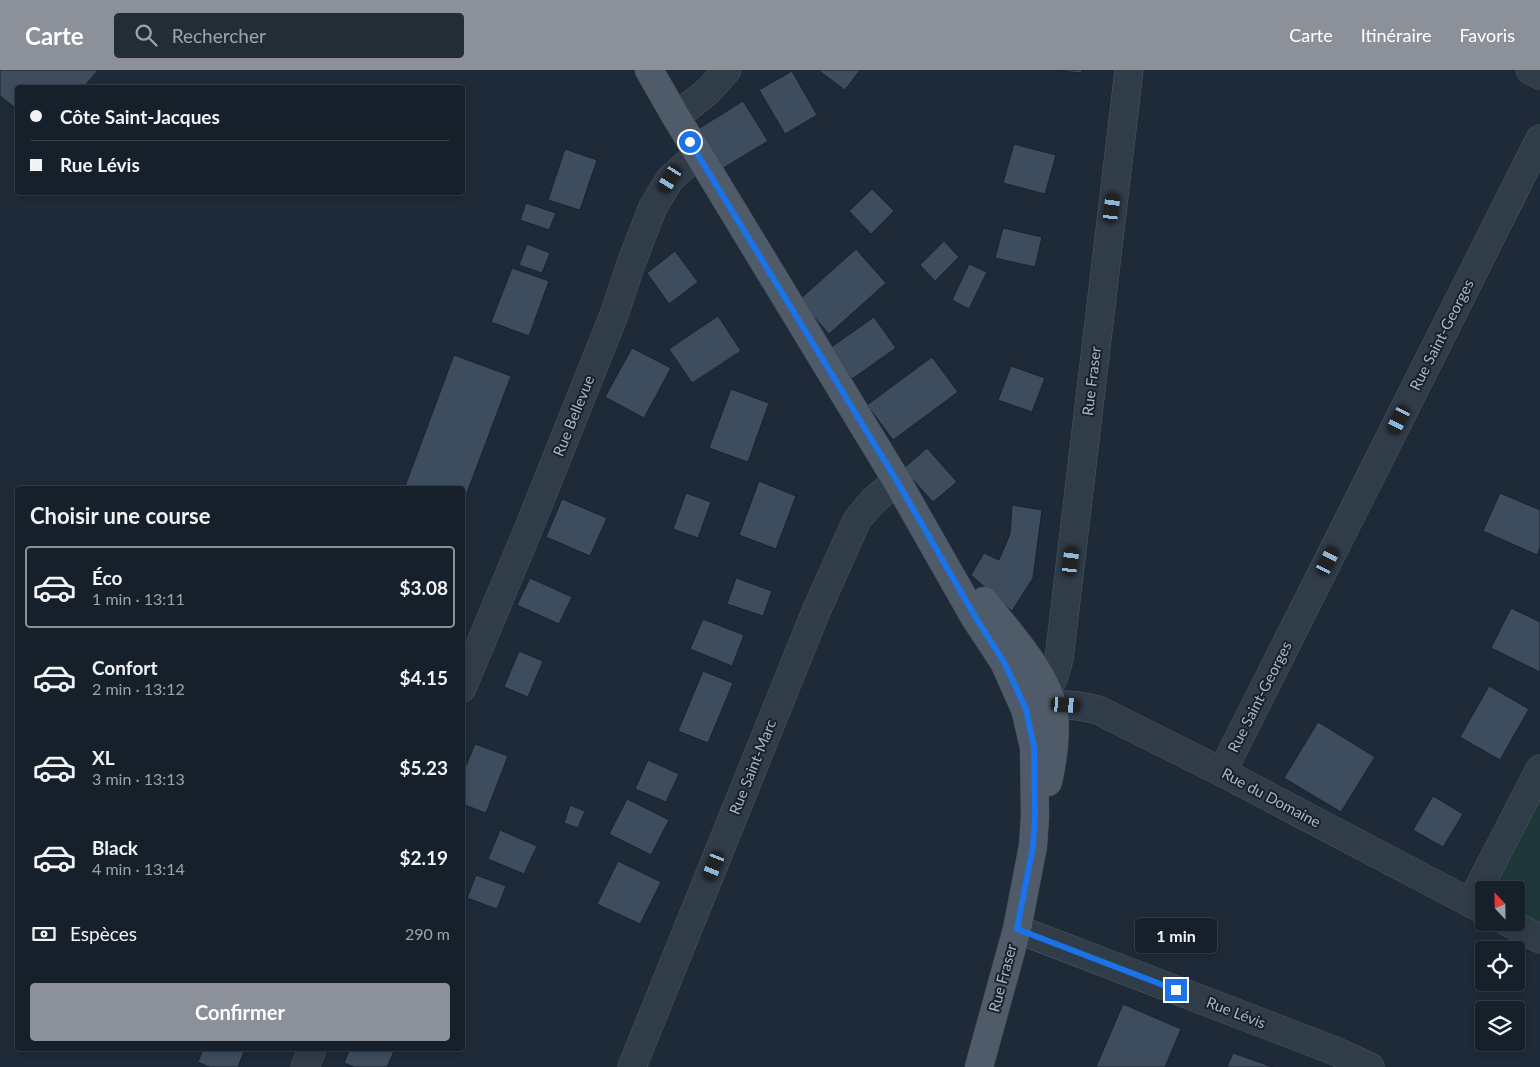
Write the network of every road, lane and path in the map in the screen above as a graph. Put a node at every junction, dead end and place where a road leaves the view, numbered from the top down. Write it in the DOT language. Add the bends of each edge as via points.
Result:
graph roads {
  1 [pos="649,70"];
  2 [pos="727,70"];
  3 [pos="1128,70"];
  4 [pos="1530,70"];
  5 [pos="1540,75"];
  6 [pos="676,117"];
  7 [pos="1540,139"];
  8 [pos="698,154"];
  9 [pos="897,481"];
  10 [pos="933,543"];
  11 [pos="465,681"];
  12 [pos="1049,696"];
  13 [pos="1540,769"];
  14 [pos="1222,772"];
  15 [pos="1033,846"];
  16 [pos="1489,881"];
  17 [pos="1475,906"];
  18 [pos="1017,929"];
  19 [pos="1525,931"];
  20 [pos="1540,939"];
  21 [pos="311,1051"];
  22 [pos="1332,1059"];
  23 [pos="305,1067"];
  24 [pos="632,1067"];
  25 [pos="979,1067"];
  26 [pos="1370,1067"];
  1 -- 6 [label="main road"];
  2 -- 6 [label="street" via="708,91"];
  3 -- 12 [label="street, Rue Fraser" via="1059,659"];
  4 -- 5 [label="street"];
  6 -- 8 [label="main road"];
  7 -- 14 [label="street, Rue Saint-Georges"];
  8 -- 9 [label="main road"];
  8 -- 11 [label="street, Rue Bellevue" via="670,179 654,207 607,333"];
  9 -- 10 [label="main road"];
  9 -- 24 [label="street, Rue Saint-Marc" via="857,520 817,609"];
  10 -- 12 [label="main road" via="973,587 1027,656"];
  10 -- 15 [label="main road, Rue Fraser" via="1004,662 1026,709 1034,747"];
  12 -- 14 [label="street, Rue du Domaine" via="1098,710"];
  12 -- 15 [label="main road" via="1054,719 1053,758"];
  13 -- 16 [label="street"];
  14 -- 17 [label="street, Rue du Domaine"];
  15 -- 18 [label="main road, Rue Fraser"];
  18 -- 22 [label="street, Rue Lévis"];
  18 -- 25 [label="main road, Rue Fraser"];
  19 -- 20 [label="street"];
  21 -- 23 [label="street"];
  22 -- 26 [label="street, Rue Lévis"];
}
